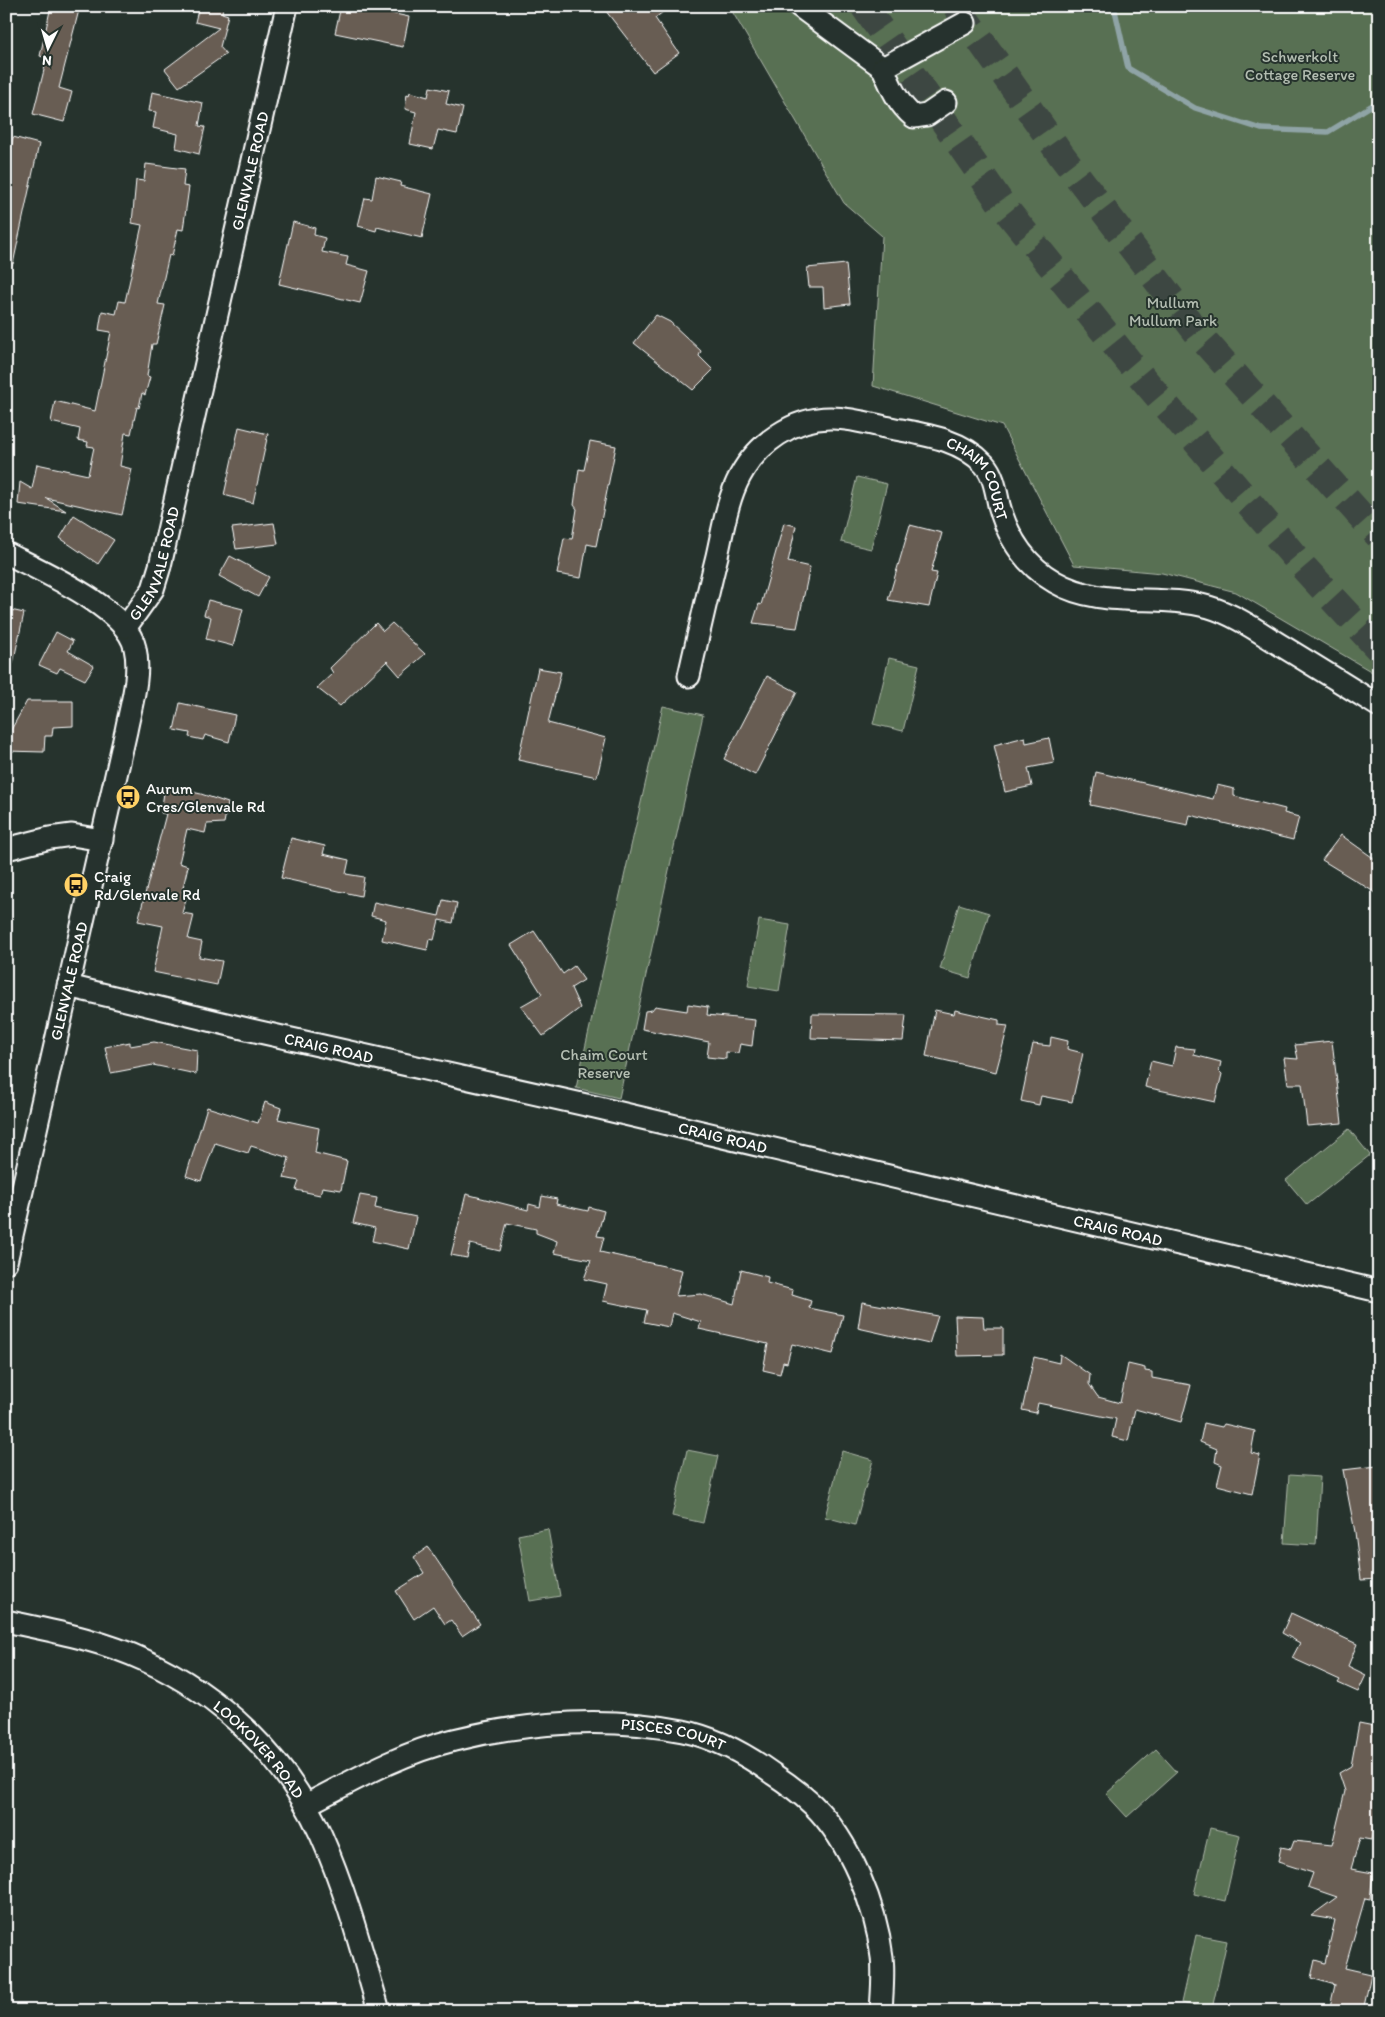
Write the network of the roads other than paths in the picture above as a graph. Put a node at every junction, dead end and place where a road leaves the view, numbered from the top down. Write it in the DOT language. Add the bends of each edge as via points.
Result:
graph roads {
  1 [pos="287,6"];
  2 [pos="799,6"];
  3 [pos="965,23"];
  4 [pos="883,68"];
  5 [pos="946,102"];
  6 [pos="6,553"];
  7 [pos="126,627"];
  8 [pos="689,676"];
  9 [pos="1379,706"];
  10 [pos="102,840"];
  11 [pos="6,849"];
  12 [pos="68,986"];
  13 [pos="6,1262"];
  14 [pos="1379,1291"];
  15 [pos="6,1620"];
  16 [pos="306,1805"];
  17 [pos="379,2011"];
  18 [pos="881,2011"];
  1 -- 7 [label="street, GLENVALE ROAD" via="160,566 153,589"];
  2 -- 4 [label="street"];
  3 -- 4 [label="street"];
  4 -- 5 [label="street" via="896,96 914,117 927,115"];
  6 -- 7 [label="street" via="95,602 114,614"];
  7 -- 10 [label="street, GLENVALE ROAD" via="136,649 135,680"];
  8 -- 9 [label="street, CHAIM COURT" via="728,509 740,476 757,452 783,432 801,424 830,418 875,424 938,439 973,453 989,471 1011,539 1028,561 1058,584 1096,596 1184,601 1212,608 1247,624"];
  10 -- 11 [label="street" via="72,835"];
  10 -- 12 [label="street, GLENVALE ROAD"];
  12 -- 13 [label="street, GLENVALE ROAD"];
  12 -- 14 [label="street, CRAIG ROAD"];
  15 -- 16 [label="street, LOOKOVER ROAD" via="118,1649 169,1672 238,1722 271,1756"];
  16 -- 17 [label="street, LOOKOVER ROAD" via="333,1863"];
  16 -- 18 [label="street, PISCES COURT" via="380,1766 452,1741 497,1731 538,1725 604,1723 684,1731 708,1738 733,1749 776,1776 814,1806 831,1826 868,1897 877,1928 882,1958"];
}
